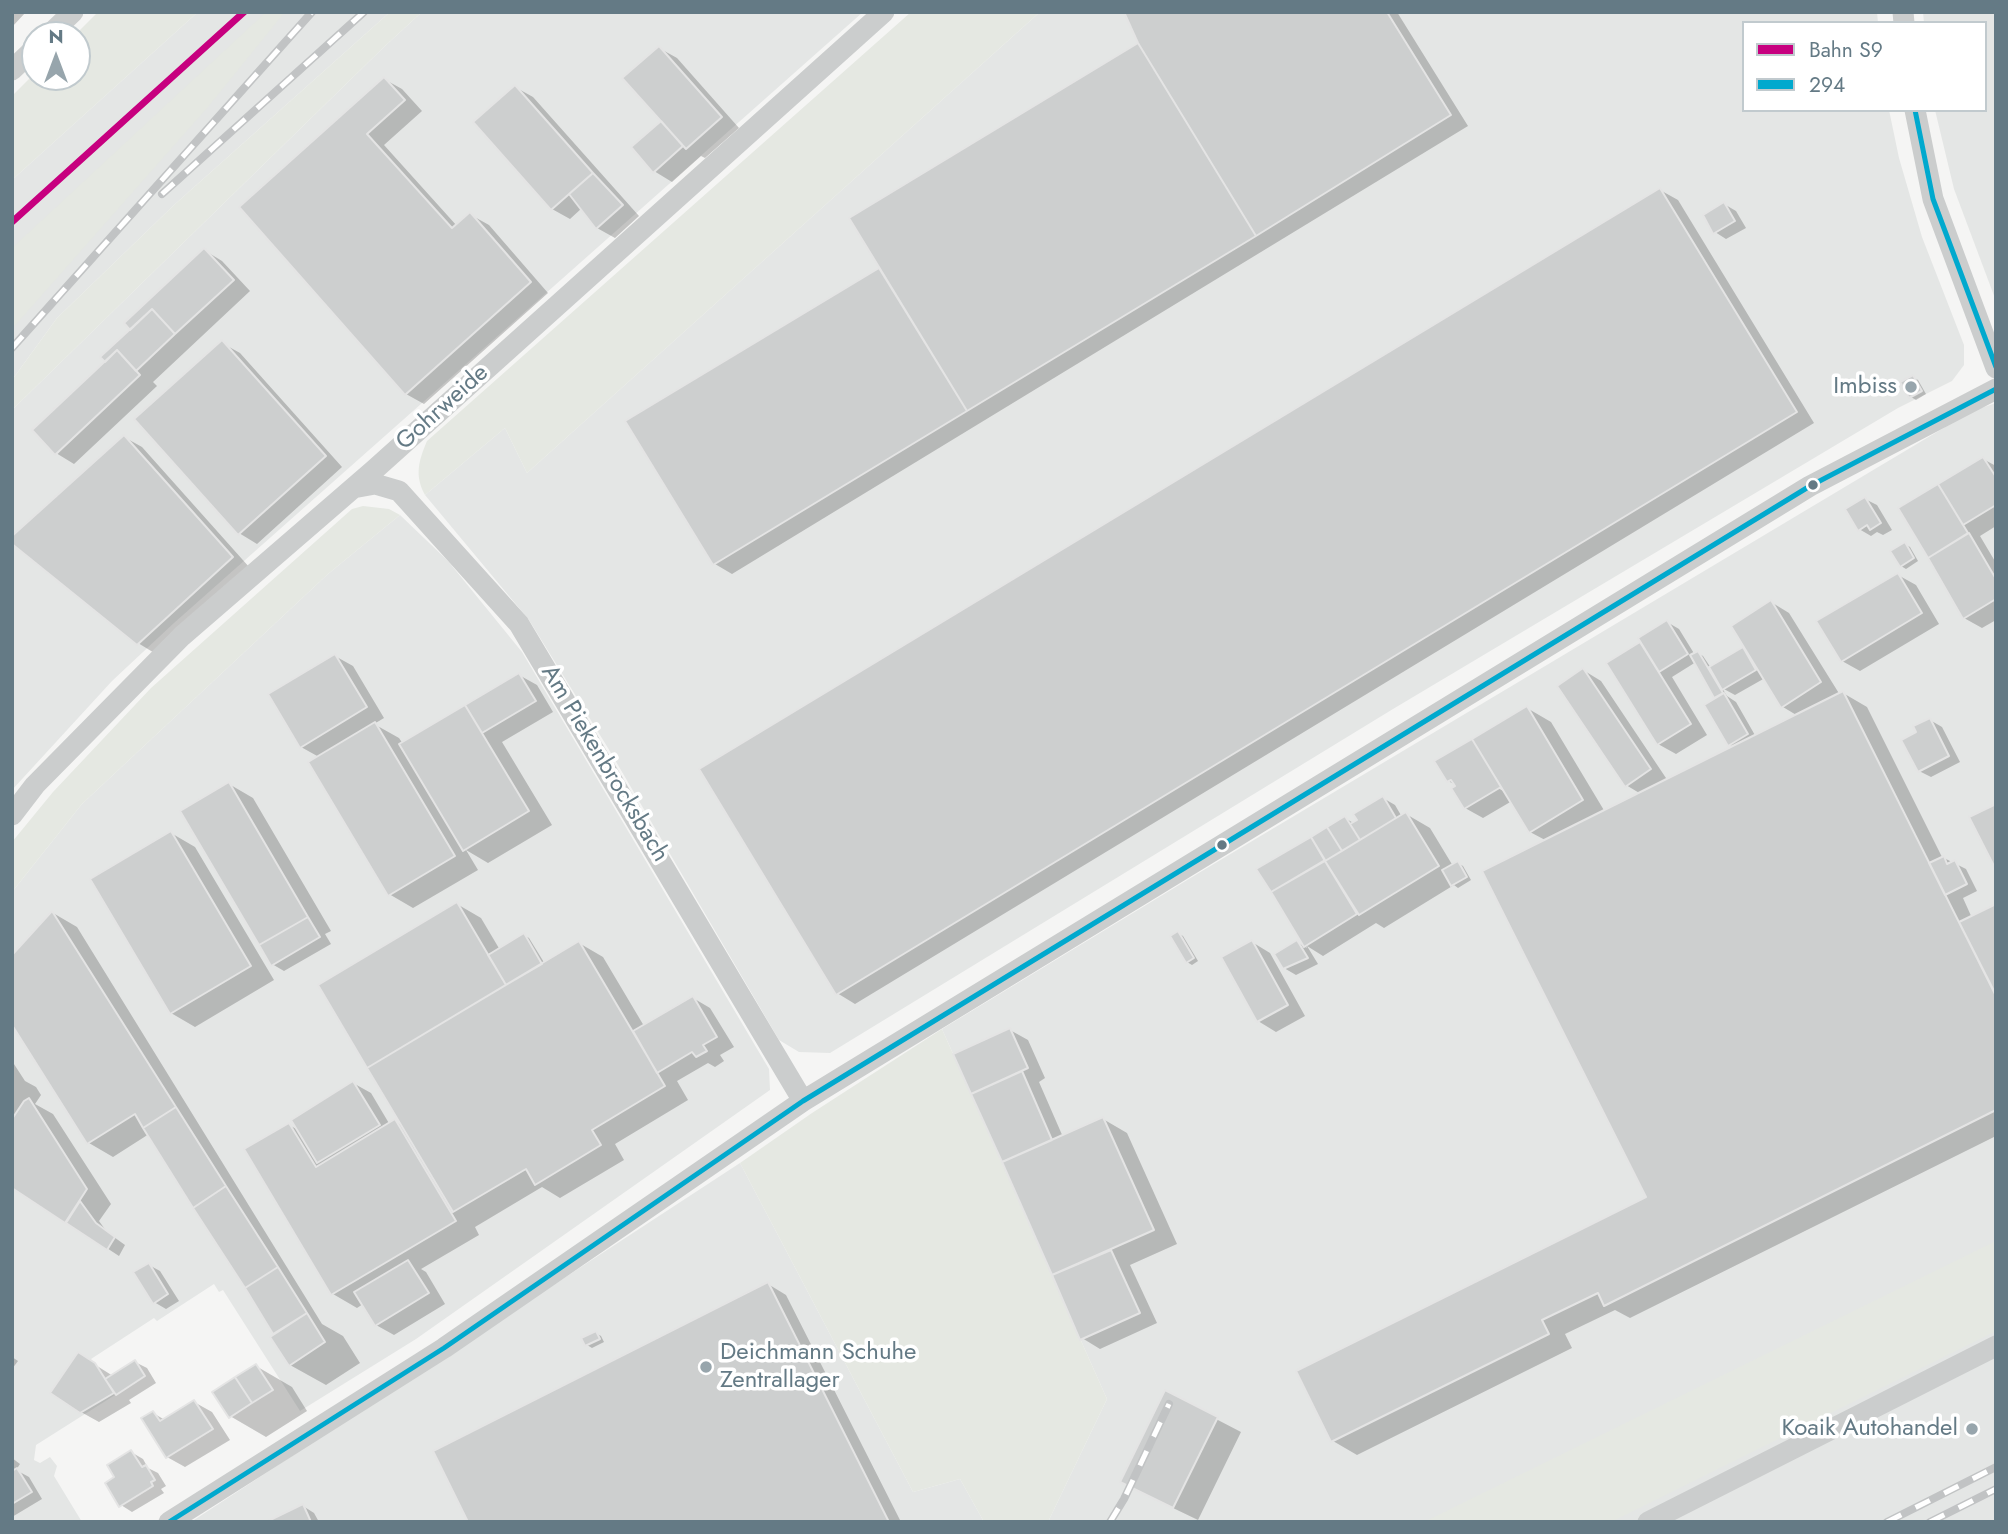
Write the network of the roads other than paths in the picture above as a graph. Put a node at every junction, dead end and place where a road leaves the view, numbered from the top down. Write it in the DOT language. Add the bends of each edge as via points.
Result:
graph roads {
  1 [pos="884,12"];
  2 [pos="1915,112"];
  3 [pos="1996,368"];
  4 [pos="1996,389"];
  5 [pos="353,488"];
  6 [pos="12,815"];
  7 [pos="803,1101"];
  8 [pos="1996,1346"];
  9 [pos="169,1522"];
  10 [pos="1648,1522"];
  1 -- 5 [label="street, Gohrweide"];
  2 -- 3 [label="street" via="1933,199"];
  4 -- 7 [label="street" via="1810,486"];
  5 -- 6 [label="street, Gohrweide" via="182,636 35,785"];
  5 -- 7 [label="street, Am Piekenbrocksbach" via="375,484 399,491 519,624"];
  7 -- 9 [label="street" via="444,1348"];
  8 -- 10 [label="street"];
}
